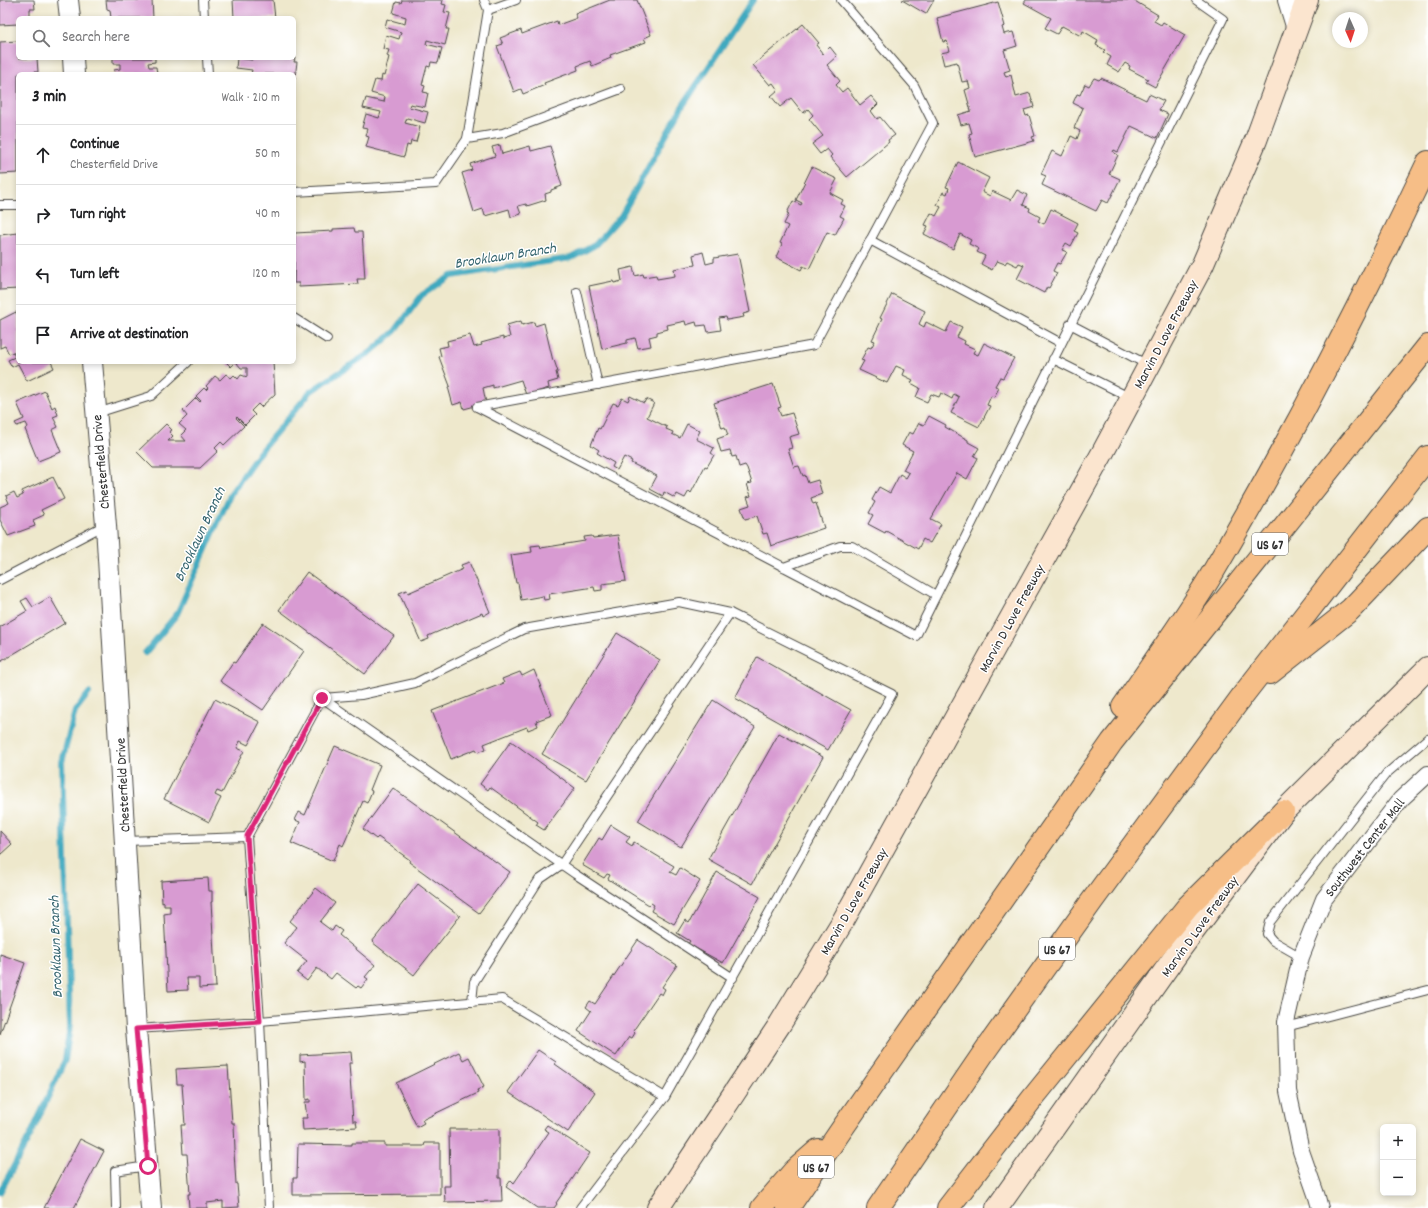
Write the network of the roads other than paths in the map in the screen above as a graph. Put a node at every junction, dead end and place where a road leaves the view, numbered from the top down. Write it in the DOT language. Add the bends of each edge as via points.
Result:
graph roads {
  1 [pos="68,0"];
  2 [pos="203,0"];
  3 [pos="484,0"];
  4 [pos="516,0"];
  5 [pos="841,0"];
  6 [pos="1196,0"];
  7 [pos="1288,0"];
  8 [pos="1307,0"];
  9 [pos="488,10"];
  10 [pos="70,16"];
  11 [pos="204,16"];
  12 [pos="1297,29"];
  13 [pos="73,60"];
  14 [pos="207,60"];
  15 [pos="74,72"];
  16 [pos="208,72"];
  17 [pos="620,89"];
  18 [pos="467,139"];
  19 [pos="1428,162"];
  20 [pos="296,192"];
  21 [pos="0,205"];
  22 [pos="16,205"];
  23 [pos="870,240"];
  24 [pos="577,292"];
  25 [pos="296,319"];
  26 [pos="1070,324"];
  27 [pos="327,338"];
  28 [pos="1061,343"];
  29 [pos="1428,346"];
  30 [pos="1054,359"];
  31 [pos="92,364"];
  32 [pos="186,364"];
  33 [pos="1149,365"];
  34 [pos="598,385"];
  35 [pos="1131,398"];
  36 [pos="96,413"];
  37 [pos="1428,457"];
  38 [pos="106,525"];
  39 [pos="1428,528"];
  40 [pos="784,567"];
  41 [pos="0,580"];
  42 [pos="936,595"];
  43 [pos="730,613"];
  44 [pos="1428,668"];
  45 [pos="1243,695"];
  46 [pos="322,698"];
  47 [pos="1428,738"];
  48 [pos="1112,742"];
  49 [pos="1428,774"];
  50 [pos="1283,812"];
  51 [pos="247,836"];
  52 [pos="125,841"];
  53 [pos="561,865"];
  54 [pos="1301,957"];
  55 [pos="733,978"];
  56 [pos="1428,990"];
  57 [pos="472,1002"];
  58 [pos="260,1021"];
  59 [pos="1286,1027"];
  60 [pos="136,1029"];
  61 [pos="665,1097"];
  62 [pos="844,1126"];
  63 [pos="148,1166"];
  64 [pos="116,1208"];
  65 [pos="150,1208"];
  66 [pos="269,1208"];
  67 [pos="580,1208"];
  68 [pos="658,1208"];
  69 [pos="762,1208"];
  70 [pos="788,1208"];
  71 [pos="878,1208"];
  72 [pos="948,1208"];
  73 [pos="998,1208"];
  74 [pos="1320,1208"];
  1 -- 10 [label="street"];
  2 -- 11 [label="lane"];
  3 -- 9 [label="lane"];
  4 -- 9 [label="lane"];
  5 -- 23 [label="lane" via="914,85 933,123"];
  6 -- 26 [label="lane" via="1223,18"];
  7 -- 12 [label="street"];
  8 -- 12 [label="main road, Marvin D Love Freeway"];
  9 -- 18 [label="lane"];
  12 -- 33 [label="main road, Marvin D Love Freeway" via="1256,140 1203,264"];
  13 -- 15 [label="street"];
  14 -- 16 [label="lane"];
  17 -- 18 [label="lane" via="503,133"];
  18 -- 20 [label="lane" via="436,184"];
  19 -- 48 [label="highway" via="1384,256 1271,472 1208,580 1121,709"];
  21 -- 22 [label="lane"];
  23 -- 28 [label="lane"];
  23 -- 34 [label="lane" via="814,345"];
  24 -- 34 [label="lane"];
  25 -- 27 [label="lane"];
  26 -- 28 [label="lane"];
  26 -- 33 [label="lane"];
  28 -- 30 [label="lane"];
  29 -- 48 [label="highway, US 67"];
  30 -- 35 [label="lane"];
  30 -- 42 [label="lane"];
  31 -- 36 [label="street, Chesterfield Drive"];
  32 -- 36 [label="lane" via="151,396"];
  33 -- 35 [label="main road, Marvin D Love Freeway"];
  34 -- 40 [label="lane" via="477,407"];
  35 -- 68 [label="main road, Marvin D Love Freeway" via="843,921 780,1024"];
  36 -- 38 [label="street, Chesterfield Drive"];
  37 -- 45 [label="highway, US 67"];
  38 -- 41 [label="lane"];
  38 -- 52 [label="street, Chesterfield Drive"];
  39 -- 45 [label="highway" via="1350,610"];
  40 -- 42 [label="lane" via="840,546 852,546"];
  40 -- 42 [label="lane" via="916,636"];
  43 -- 46 [label="lane" via="679,602 524,629 415,683 361,694"];
  43 -- 53 [label="lane"];
  43 -- 55 [label="lane" via="892,694"];
  44 -- 50 [label="main road, Marvin D Love Freeway"];
  45 -- 71 [label="highway, US 67" via="1005,1022"];
  46 -- 51 [label="lane"];
  46 -- 53 [label="lane"];
  47 -- 54 [label="lane" via="1386,774 1270,922 1267,934 1273,941"];
  48 -- 62 [label="highway, US 67"];
  49 -- 54 [label="street, Southwest Center Mall" via="1401,799 1324,899"];
  50 -- 72 [label="highway" via="1188,906 1032,1099"];
  50 -- 73 [label="main road, Marvin D Love Freeway" via="1181,948"];
  51 -- 52 [label="lane"];
  51 -- 58 [label="lane"];
  52 -- 60 [label="street, Chesterfield Drive"];
  53 -- 55 [label="lane"];
  53 -- 57 [label="lane" via="539,880 474,982"];
  54 -- 59 [label="street, Southwest Center Mall"];
  55 -- 61 [label="lane"];
  56 -- 59 [label="lane"];
  57 -- 58 [label="lane"];
  57 -- 61 [label="lane" via="502,999"];
  58 -- 60 [label="lane"];
  58 -- 66 [label="lane"];
  59 -- 74 [label="street, Southwest Center Mall" via="1288,1091 1301,1150"];
  60 -- 63 [label="street, Chesterfield Drive"];
  61 -- 67 [label="lane"];
  62 -- 69 [label="highway" via="794,1171"];
  62 -- 70 [label="highway, US 67"];
  63 -- 64 [label="lane" via="115,1171"];
  63 -- 65 [label="street, Chesterfield Drive"];
}
